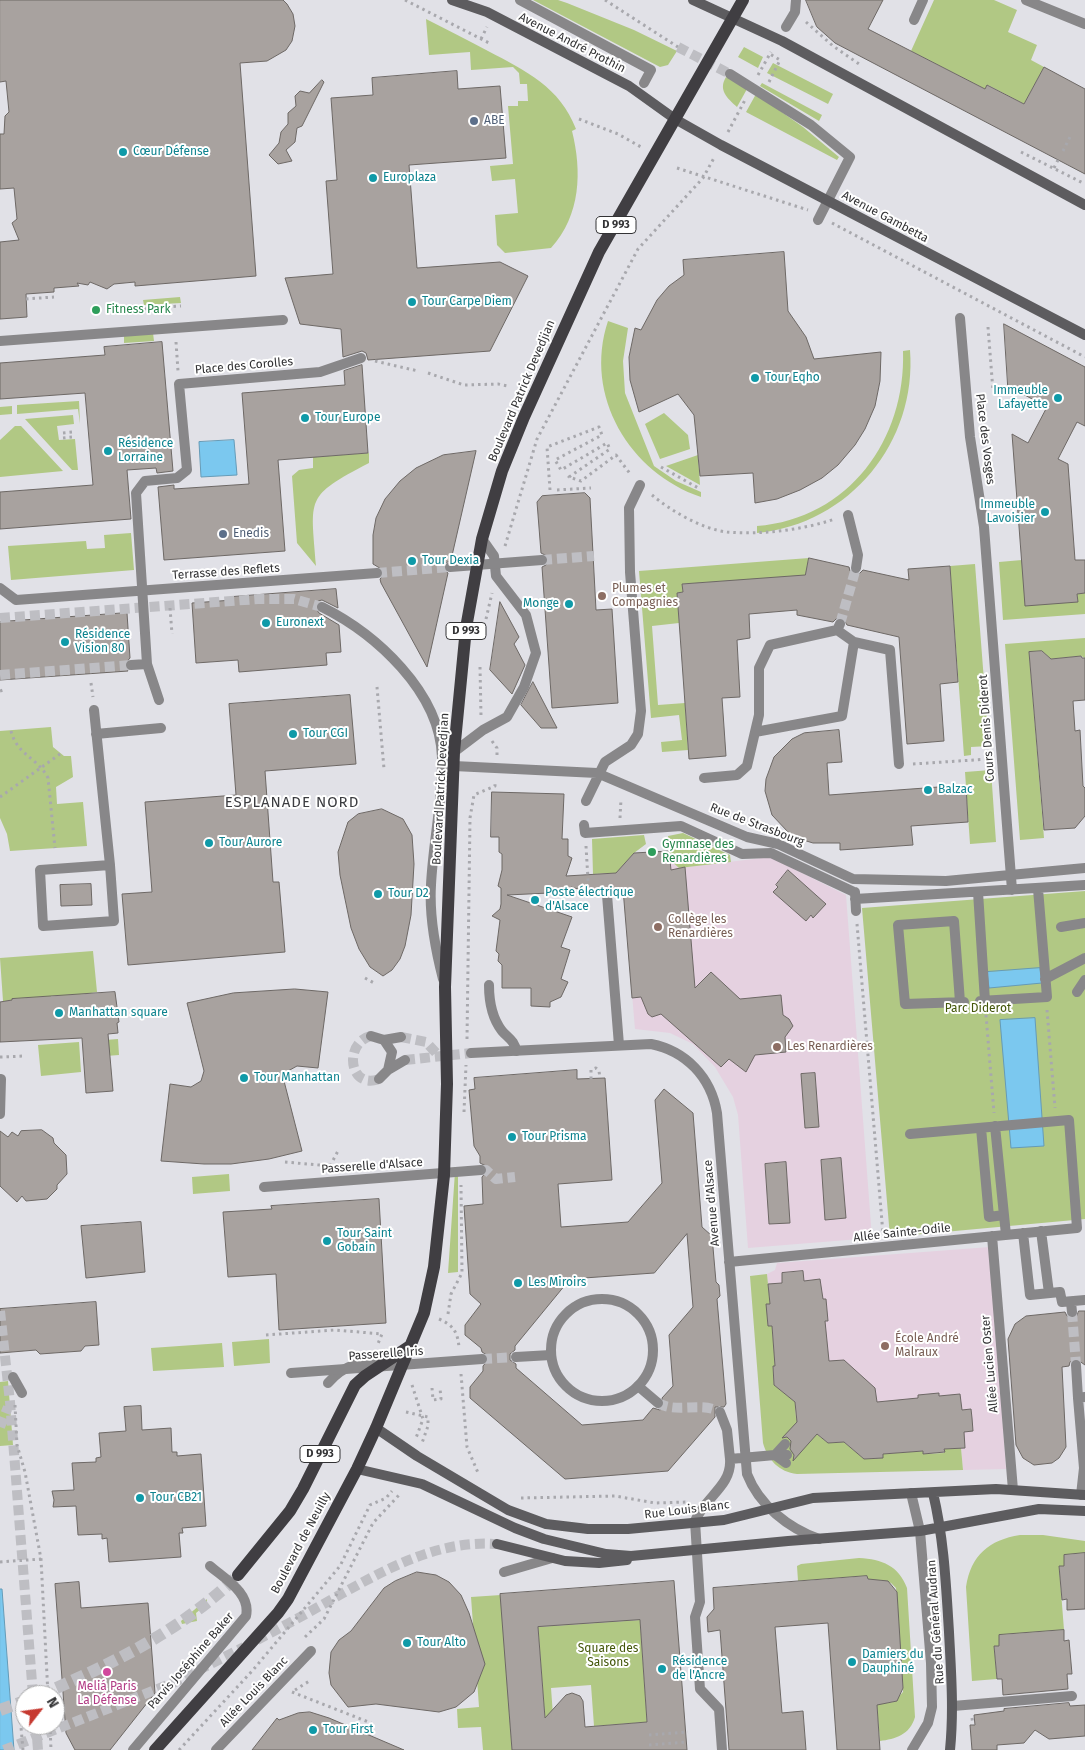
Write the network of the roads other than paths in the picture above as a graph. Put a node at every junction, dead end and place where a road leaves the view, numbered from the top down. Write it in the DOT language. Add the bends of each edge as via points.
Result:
graph roads {
  1 [pos="452,0"];
  2 [pos="520,0"];
  3 [pos="694,0"];
  4 [pos="743,0"];
  5 [pos="796,0"];
  6 [pos="923,0"];
  7 [pos="1026,0"];
  8 [pos="470,3"];
  9 [pos="732,19"];
  10 [pos="914,20"];
  11 [pos="1085,24"];
  12 [pos="786,27"];
  13 [pos="730,74"];
  14 [pos="644,83"];
  15 [pos="675,119"];
  16 [pos="828,201"];
  17 [pos="1085,205"];
  18 [pos="819,218"];
  19 [pos="960,318"];
  20 [pos="283,320"];
  21 [pos="1085,336"];
  22 [pos="0,341"];
  23 [pos="362,358"];
  24 [pos="640,485"];
  25 [pos="848,515"];
  26 [pos="482,539"];
  27 [pos="542,560"];
  28 [pos="987,563"];
  29 [pos="450,567"];
  30 [pos="856,568"];
  31 [pos="377,573"];
  32 [pos="0,588"];
  33 [pos="141,590"];
  34 [pos="322,607"];
  35 [pos="854,642"];
  36 [pos="147,664"];
  37 [pos="131,665"];
  38 [pos="159,700"];
  39 [pos="94,710"];
  40 [pos="161,728"];
  41 [pos="755,732"];
  42 [pos="96,734"];
  43 [pos="454,752"];
  44 [pos="899,764"];
  45 [pos="454,766"];
  46 [pos="704,778"];
  47 [pos="586,801"];
  48 [pos="584,829"];
  49 [pos="110,865"];
  50 [pos="1085,868"];
  51 [pos="1011,876"];
  52 [pos="853,879"];
  53 [pos="1085,885"];
  54 [pos="1038,889"];
  55 [pos="1012,890"];
  56 [pos="978,892"];
  57 [pos="607,895"];
  58 [pos="855,895"];
  59 [pos="856,911"];
  60 [pos="1085,923"];
  61 [pos="1061,927"];
  62 [pos="1085,958"];
  63 [pos="1045,978"];
  64 [pos="1085,980"];
  65 [pos="489,985"];
  66 [pos="445,987"];
  67 [pos="1077,992"];
  68 [pos="962,1002"];
  69 [pos="371,1036"];
  70 [pos="401,1037"];
  71 [pos="384,1040"];
  72 [pos="619,1045"];
  73 [pos="516,1050"];
  74 [pos="471,1053"];
  75 [pos="405,1060"];
  76 [pos="388,1070"];
  77 [pos="1,1079"];
  78 [pos="379,1079"];
  79 [pos="0,1114"];
  80 [pos="995,1126"];
  81 [pos="981,1128"];
  82 [pos="910,1134"];
  83 [pos="481,1170"];
  84 [pos="264,1187"];
  85 [pos="1004,1216"];
  86 [pos="1041,1231"];
  87 [pos="1023,1234"];
  88 [pos="1006,1235"];
  89 [pos="992,1236"];
  90 [pos="729,1262"];
  91 [pos="1048,1294"];
  92 [pos="1085,1300"];
  93 [pos="411,1345"];
  94 [pos="551,1355"];
  95 [pos="516,1357"];
  96 [pos="393,1358"];
  97 [pos="482,1359"];
  98 [pos="1076,1366"];
  99 [pos="292,1373"];
  100 [pos="13,1377"];
  101 [pos="328,1383"];
  102 [pos="638,1386"];
  103 [pos="22,1393"];
  104 [pos="1081,1398"];
  105 [pos="658,1403"];
  106 [pos="720,1412"];
  107 [pos="376,1428"];
  108 [pos="785,1444"];
  109 [pos="775,1455"];
  110 [pos="730,1458"];
  111 [pos="787,1459"];
  112 [pos="358,1469"];
  113 [pos="1013,1490"];
  114 [pos="933,1492"];
  115 [pos="911,1493"];
  116 [pos="1083,1495"];
  117 [pos="770,1508"];
  118 [pos="1085,1512"];
  119 [pos="941,1528"];
  120 [pos="920,1531"];
  121 [pos="819,1539"];
  122 [pos="497,1544"];
  123 [pos="665,1554"];
  124 [pos="552,1558"];
  125 [pos="210,1566"];
  126 [pos="504,1572"];
  127 [pos="238,1576"];
  128 [pos="311,1650"];
  129 [pos="1072,1696"];
  130 [pos="953,1706"];
  131 [pos="133,1750"];
  132 [pos="155,1750"];
  133 [pos="216,1750"];
  134 [pos="722,1750"];
  135 [pos="912,1750"];
  136 [pos="950,1750"];
  1 -- 8 [label="main road, Avenue André Prothin"];
  2 -- 14 [label="street" via="651,70"];
  3 -- 9 [label="main road"];
  4 -- 9 [label="main road, Boulevard Patrick Devedjian / D 993"];
  5 -- 12 [label="street" via="795,12"];
  6 -- 10 [label="street"];
  7 -- 11 [label="street"];
  8 -- 15 [label="main road, Avenue André Prothin" via="629,86"];
  9 -- 15 [label="main road, Boulevard Patrick Devedjian / D 993"];
  9 -- 17 [label="main road" via="782,41"];
  13 -- 16 [label="street" via="811,125 850,157"];
  15 -- 16 [label="main road, Avenue Gambetta"];
  15 -- 26 [label="main road, Boulevard Patrick Devedjian / D 993" via="600,252 579,296 502,471"];
  16 -- 18 [label="street"];
  16 -- 21 [label="main road, Avenue Gambetta"];
  19 -- 28 [label="street, Place des Vosges" via="970,437"];
  20 -- 22 [label="street"];
  23 -- 33 [label="street, Place des Corolles" via="320,372 179,384 187,470 177,478 145,481 136,493"];
  24 -- 47 [label="street" via="629,508 640,724 631,746 605,762"];
  25 -- 30 [label="street" via="858,555"];
  26 -- 43 [label="main road, Boulevard Patrick Devedjian / D 993" via="466,628"];
  26 -- 43 [label="street" via="494,556 496,576 526,615 536,653 524,687 507,717"];
  27 -- 29 [label="street"];
  28 -- 51 [label="street, Cours Denis Diderot"];
  31 -- 33 [label="street, Terrasse des Reflets"];
  32 -- 33 [label="street, Terrasse des Reflets" via="16,600"];
  33 -- 36 [label="street"];
  34 -- 66 [label="street" via="362,629 390,655 421,696 437,728 442,757 430,887 433,943"];
  35 -- 41 [label="street" via="842,716"];
  35 -- 41 [label="street" via="838,627 770,645 759,668"];
  35 -- 44 [label="street" via="890,650"];
  36 -- 37 [label="street"];
  36 -- 38 [label="street"];
  39 -- 42 [label="street"];
  40 -- 42 [label="street"];
  41 -- 46 [label="street" via="748,766 737,775"];
  42 -- 49 [label="street"];
  43 -- 45 [label="main road, Boulevard Patrick Devedjian / D 993"];
  45 -- 52 [label="street, Rue de Strasbourg" via="586,771 622,782 747,837 778,844"];
  45 -- 66 [label="main road, Boulevard Patrick Devedjian / D 993"];
  48 -- 58 [label="street" via="620,831 681,826 742,854 771,853"];
  49 -- 49 [label="street" via="40,870 43,926 114,921"];
  50 -- 51 [label="street, Rue de Strasbourg"];
  51 -- 52 [label="street, Rue de Strasbourg" via="946,881"];
  51 -- 55 [label="street, Cours Denis Diderot"];
  52 -- 58 [label="street"];
  53 -- 54 [label="street"];
  54 -- 55 [label="street"];
  54 -- 63 [label="street"];
  55 -- 56 [label="street"];
  56 -- 58 [label="street"];
  56 -- 63 [label="street" via="982,1001 1047,997"];
  57 -- 72 [label="street"];
  58 -- 59 [label="street"];
  60 -- 61 [label="street"];
  62 -- 63 [label="street"];
  64 -- 67 [label="street"];
  65 -- 73 [label="street" via="494,1016"];
  66 -- 93 [label="main road, Boulevard Patrick Devedjian / D 993" via="447,1084 444,1176 436,1252 424,1313"];
  68 -- 68 [label="street" via="905,1004 898,925 954,921"];
  69 -- 71 [label="street"];
  70 -- 71 [label="street"];
  71 -- 76 [label="street" via="392,1052"];
  72 -- 73 [label="street, Avenue d'Alsace"];
  72 -- 90 [label="street, Avenue d'Alsace" via="651,1044 672,1050 696,1068 711,1091 718,1118"];
  73 -- 74 [label="street, Avenue d'Alsace"];
  75 -- 76 [label="street"];
  76 -- 78 [label="street"];
  77 -- 79 [label="street"];
  80 -- 81 [label="street"];
  80 -- 85 [label="street"];
  80 -- 86 [label="street, Allée Sainte-Odile" via="1069,1120 1077,1228"];
  81 -- 82 [label="street"];
  81 -- 85 [label="street" via="990,1218"];
  83 -- 84 [label="street, Passerelle d'Alsace"];
  85 -- 88 [label="street"];
  86 -- 87 [label="street, Allée Sainte-Odile"];
  86 -- 91 [label="street"];
  87 -- 88 [label="street, Allée Sainte-Odile"];
  87 -- 91 [label="street" via="1030,1295"];
  88 -- 89 [label="street, Allée Sainte-Odile"];
  89 -- 90 [label="street, Allée Sainte-Odile"];
  89 -- 113 [label="street, Allée Lucien Oster"];
  90 -- 117 [label="street, Avenue d'Alsace" via="745,1465 751,1484"];
  91 -- 92 [label="street" via="1060,1292 1062,1302 1072,1307"];
  93 -- 96 [label="main road, D 993"];
  93 -- 107 [label="main road, Boulevard de Neuilly / D 993"];
  94 -- 95 [label="street"];
  94 -- 102 [label="street" via="563,1383 588,1399 604,1401 619,1398"];
  94 -- 102 [label="street" via="556,1328 573,1308 599,1299 619,1302 641,1318 652,1342 649,1369"];
  96 -- 101 [label="street" via="352,1364 338,1371"];
  96 -- 127 [label="main road, D 993" via="355,1385 299,1496"];
  97 -- 99 [label="street, Passerelle Iris"];
  98 -- 104 [label="street"];
  100 -- 103 [label="street"];
  102 -- 105 [label="street"];
  104 -- 116 [label="street"];
  106 -- 110 [label="street" via="728,1430"];
  107 -- 112 [label="main road, Boulevard de Neuilly / D 993"];
  107 -- 117 [label="main road, Rue Louis Blanc" via="489,1500 546,1524 588,1530 628,1529 724,1520"];
  108 -- 109 [label="street"];
  109 -- 110 [label="street"];
  109 -- 111 [label="street"];
  110 -- 134 [label="street" via="731,1470 726,1482 700,1510 695,1521 700,1602 695,1617 700,1689 719,1709"];
  112 -- 123 [label="main road" via="422,1484 515,1528 560,1544 613,1555"];
  112 -- 132 [label="main road, Boulevard de Neuilly / D 993" via="278,1613"];
  113 -- 114 [label="main road, Rue Louis Blanc"];
  113 -- 116 [label="main road, Rue Louis Blanc"];
  114 -- 115 [label="main road, Rue Louis Blanc"];
  114 -- 119 [label="main road, Rue du Général Audran"];
  115 -- 117 [label="main road, Rue Louis Blanc" via="813,1498"];
  115 -- 120 [label="street"];
  117 -- 121 [label="street, Avenue d'Alsace" via="794,1528"];
  118 -- 119 [label="main road" via="1039,1509"];
  119 -- 120 [label="main road"];
  119 -- 130 [label="main road, Rue du Général Audran"];
  120 -- 121 [label="main road"];
  120 -- 135 [label="street" via="932,1706 928,1723"];
  121 -- 123 [label="main road"];
  122 -- 124 [label="main road"];
  123 -- 124 [label="main road" via="599,1563"];
  124 -- 126 [label="street"];
  125 -- 131 [label="street, Parvis Joséphine Baker" via="242,1595 246,1602 246,1616"];
  128 -- 133 [label="street, Allée Louis Blanc"];
  129 -- 130 [label="street"];
  130 -- 136 [label="main road, Rue du Général Audran"];
}
